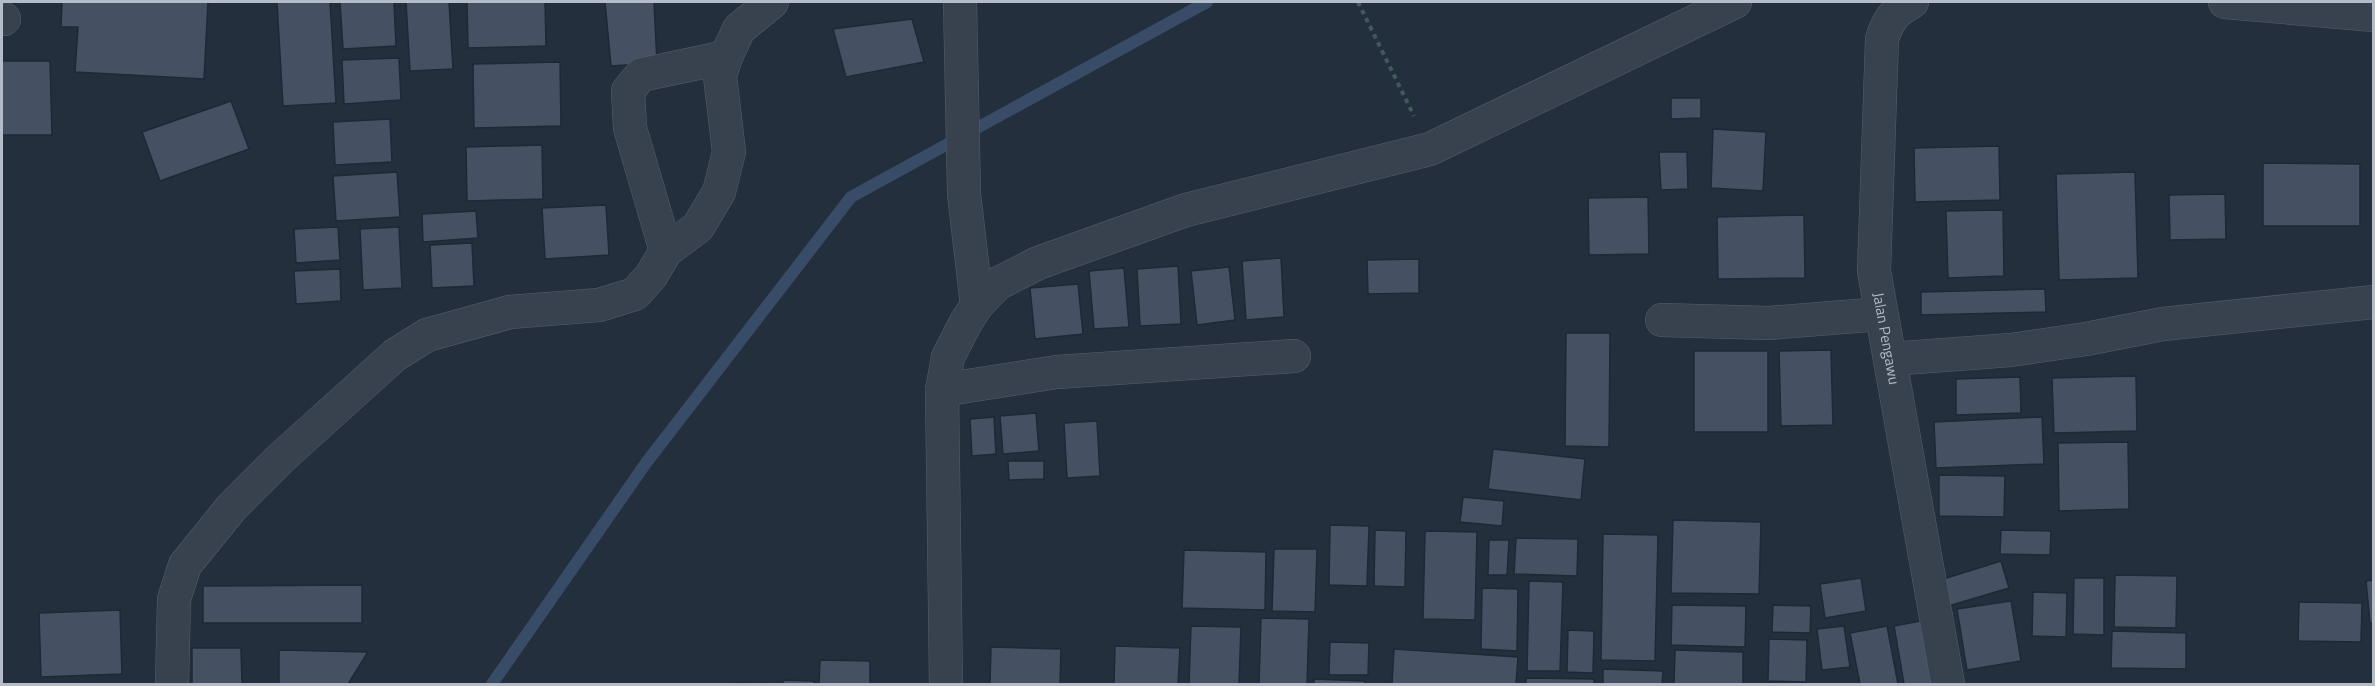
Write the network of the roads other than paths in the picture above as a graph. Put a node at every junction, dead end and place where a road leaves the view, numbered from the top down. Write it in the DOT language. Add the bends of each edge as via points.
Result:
graph roads {
  1 [pos="772,2"];
  2 [pos="960,2"];
  3 [pos="1735,2"];
  4 [pos="1912,2"];
  5 [pos="2225,2"];
  6 [pos="1884,14"];
  7 [pos="2373,15"];
  8 [pos="726,57"];
  9 [pos="666,251"];
  10 [pos="2373,302"];
  11 [pos="977,305"];
  12 [pos="1881,314"];
  13 [pos="1662,320"];
  14 [pos="1294,356"];
  15 [pos="1890,359"];
  16 [pos="942,390"];
  17 [pos="172,684"];
  18 [pos="946,684"];
  19 [pos="1948,684"];
  1 -- 8 [label="street" via="739,29"];
  2 -- 11 [label="street" via="964,194"];
  3 -- 11 [label="street" via="1430,149 1186,210 1038,263 997,284"];
  4 -- 6 [label="street, Jalan Pengawu"];
  5 -- 7 [label="street"];
  6 -- 12 [label="street, Jalan Pengawu" via="1874,231 1874,271"];
  8 -- 9 [label="street" via="720,76 729,152 719,192 698,227"];
  8 -- 9 [label="street" via="641,75 628,91 630,128"];
  9 -- 17 [label="street" via="634,294 599,304 510,312 427,334 396,354 264,474 185,565 174,599"];
  10 -- 15 [label="street" via="2163,324 2011,350"];
  11 -- 16 [label="street" via="948,357"];
  12 -- 13 [label="street" via="1769,323"];
  12 -- 15 [label="street, Jalan Pengawu"];
  14 -- 16 [label="street" via="1057,372"];
  15 -- 19 [label="street, Jalan Pengawu"];
  16 -- 18 [label="street"];
}
